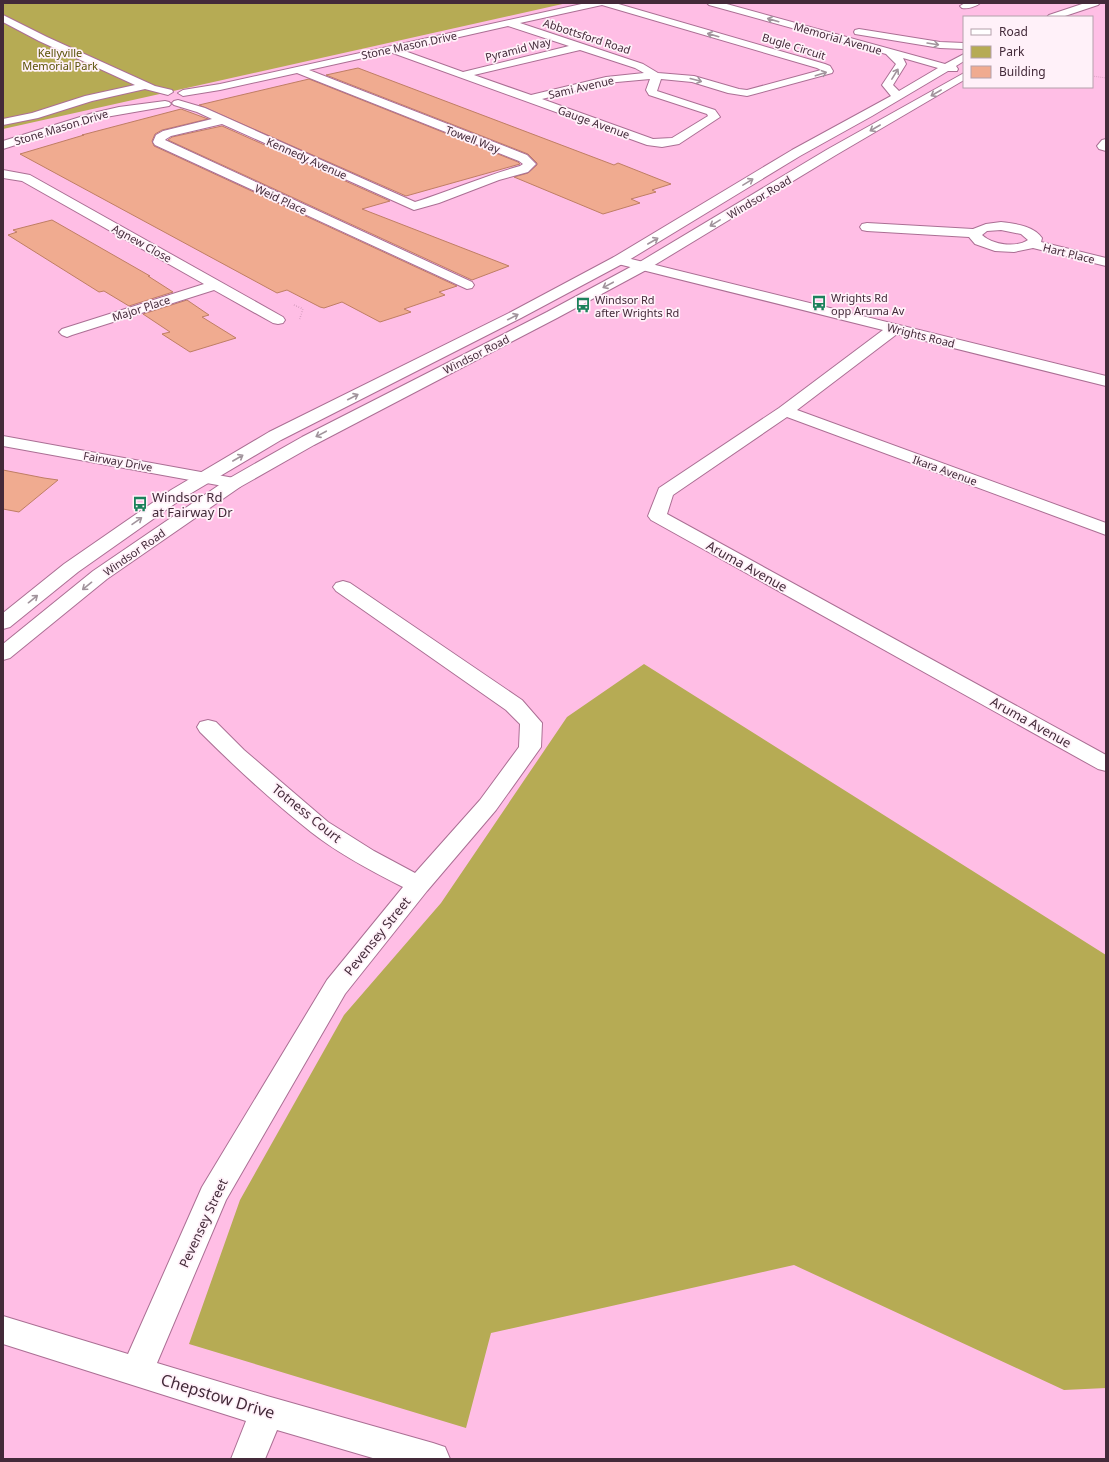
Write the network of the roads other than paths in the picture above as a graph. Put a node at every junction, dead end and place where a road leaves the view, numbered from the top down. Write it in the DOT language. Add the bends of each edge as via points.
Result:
graph roads {
  1 [pos="599,3"];
  2 [pos="605,3"];
  3 [pos="712,3"];
  4 [pos="748,3"];
  5 [pos="975,3"];
  6 [pos="1095,3"];
  7 [pos="966,6"];
  8 [pos="1055,16"];
  9 [pos="3,18"];
  10 [pos="509,23"];
  11 [pos="847,30"];
  12 [pos="963,46"];
  13 [pos="580,47"];
  14 [pos="390,49"];
  15 [pos="890,52"];
  16 [pos="962,59"];
  17 [pos="946,67"];
  18 [pos="299,70"];
  19 [pos="963,72"];
  20 [pos="462,75"];
  21 [pos="657,76"];
  22 [pos="963,77"];
  23 [pos="157,94"];
  24 [pos="898,96"];
  25 [pos="185,98"];
  26 [pos="530,99"];
  27 [pos="222,120"];
  28 [pos="3,122"];
  29 [pos="1106,143"];
  30 [pos="3,145"];
  31 [pos="1106,147"];
  32 [pos="3,174"];
  33 [pos="414,206"];
  34 [pos="867,227"];
  35 [pos="976,233"];
  36 [pos="1032,244"];
  37 [pos="620,260"];
  38 [pos="1106,262"];
  39 [pos="643,266"];
  40 [pos="215,285"];
  41 [pos="467,285"];
  42 [pos="278,320"];
  43 [pos="895,328"];
  44 [pos="67,332"];
  45 [pos="1106,381"];
  46 [pos="784,411"];
  47 [pos="3,440"];
  48 [pos="204,478"];
  49 [pos="234,483"];
  50 [pos="1106,529"];
  51 [pos="343,587"];
  52 [pos="3,623"];
  53 [pos="3,654"];
  54 [pos="208,727"];
  55 [pos="1106,764"];
  56 [pos="418,885"];
  57 [pos="3,1330"];
  58 [pos="137,1372"];
  59 [pos="267,1412"];
  60 [pos="248,1459"];
  61 [pos="433,1459"];
  1 -- 10 [label="street, Stone Mason Drive"];
  21 -- 2 [label="street, Bugle Circuit, one-way" via="686,78 734,92 747,93 828,71 821,66"];
  15 -- 3 [label="street, Memorial Avenue, one-way"];
  4 -- 11 [label="street, Memorial Avenue"];
  5 -- 7 [label="street"];
  6 -- 8 [label="street"];
  9 -- 23 [label="street"];
  10 -- 13 [label="street, Abbottsford Road"];
  10 -- 14 [label="street, Stone Mason Drive"];
  11 -- 12 [label="street, one-way" via="940,45"];
  11 -- 16 [label="street, Memorial Avenue"];
  13 -- 20 [label="street, Pyramid Way"];
  13 -- 21 [label="street, Abbottsford Road" via="639,66"];
  14 -- 18 [label="street, Stone Mason Drive"];
  14 -- 20 [label="street, Gauge Avenue"];
  15 -- 17 [label="street, Memorial Avenue"];
  24 -- 15 [label="street, one-way" via="887,85 900,64"];
  16 -- 17 [label="street, Windsor Road"];
  17 -- 19 [label="street, Memorial Avenue"];
  17 -- 24 [label="street, Windsor Road"];
  18 -- 25 [label="street, Stone Mason Drive" via="220,87"];
  18 -- 33 [label="street, Towell Way" via="523,158 530,164 524,169"];
  20 -- 26 [label="street, Gauge Avenue"];
  21 -- 26 [label="street, Sami Avenue" via="608,79"];
  21 -- 26 [label="street, Gauge Avenue" via="651,90 653,93 711,112 714,117 675,141 656,143"];
  22 -- 39 [label="street, Windsor Road, one-way"];
  23 -- 25 [label="street"];
  23 -- 28 [label="street" via="89,98 34,116"];
  23 -- 30 [label="street, Stone Mason Drive" via="119,110 72,122"];
  37 -- 24 [label="street, Windsor Road, one-way" via="763,173"];
  25 -- 27 [label="street, Kennedy Avenue" via="201,110"];
  27 -- 33 [label="street, Kennedy Avenue"];
  27 -- 41 [label="street, Weid Place" via="167,133 160,137 159,142"];
  29 -- 31 [label="street" via="1103,146"];
  32 -- 40 [label="street, Agnew Close" via="26,178"];
  34 -- 35 [label="street"];
  35 -- 36 [label="street, Hart Place" via="978,240 991,246 1019,248"];
  35 -- 36 [label="street, Hart Place" via="992,227 1019,229 1032,234 1035,238"];
  36 -- 38 [label="street, Hart Place"];
  37 -- 39 [label="street, Wrights Road"];
  48 -- 37 [label="street, Windsor Road, one-way" via="275,436"];
  39 -- 43 [label="street, Wrights Road"];
  39 -- 49 [label="street, Windsor Road, one-way" via="308,441"];
  40 -- 42 [label="street, Agnew Close"];
  40 -- 44 [label="street, Major Place"];
  43 -- 45 [label="street, Wrights Road"];
  43 -- 46 [label="street, Aruma Avenue"];
  46 -- 50 [label="street, Ikara Avenue"];
  46 -- 55 [label="street, Aruma Avenue" via="665,492 658,516"];
  47 -- 48 [label="street, Fairway Drive"];
  48 -- 49 [label="street, Fairway Drive"];
  52 -- 48 [label="street, Windsor Road, one-way" via="71,568 176,494"];
  49 -- 53 [label="street, Windsor Road, one-way" via="100,575"];
  51 -- 56 [label="street, Pevensey Street" via="514,705 531,723 530,747 488,805"];
  54 -- 56 [label="street, Totness Court" via="236,755 320,827 364,857"];
  56 -- 58 [label="street, Pevensey Street" via="336,987 213,1196"];
  57 -- 58 [label="street, Chepstow Drive"];
  58 -- 59 [label="street, Chepstow Drive"];
  59 -- 60 [label="street"];
  59 -- 61 [label="street, Chepstow Drive"];
}
